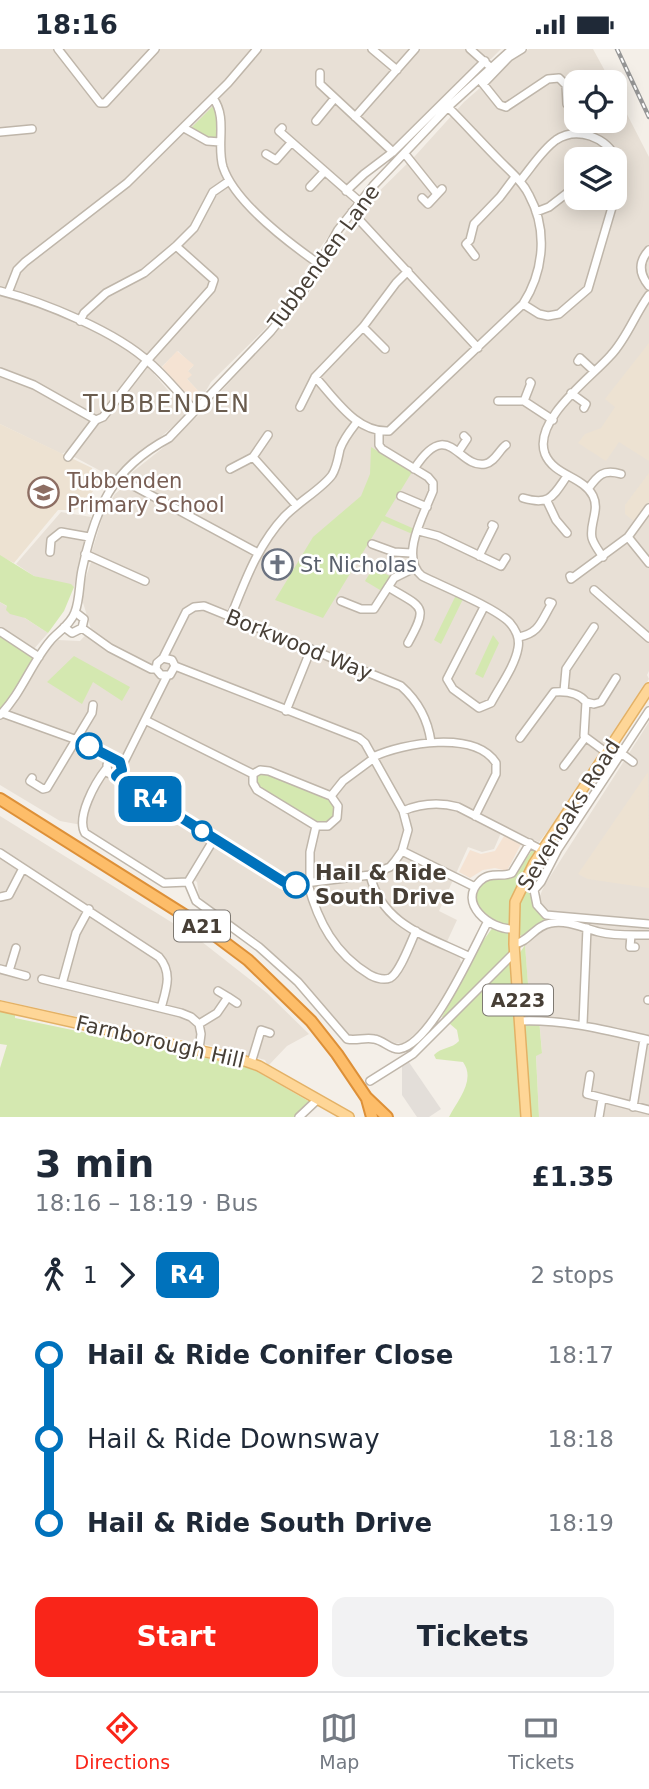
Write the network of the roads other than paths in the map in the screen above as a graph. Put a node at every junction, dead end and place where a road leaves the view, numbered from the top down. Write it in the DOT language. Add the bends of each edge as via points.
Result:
graph roads {
  1 [pos="58,49"];
  2 [pos="155,49"];
  3 [pos="257,49"];
  4 [pos="372,49"];
  5 [pos="415,49"];
  6 [pos="471,49"];
  7 [pos="512,49"];
  8 [pos="522,49"];
  9 [pos="485,61"];
  10 [pos="492,68"];
  11 [pos="397,70"];
  12 [pos="320,77"];
  13 [pos="481,82"];
  14 [pos="564,83"];
  15 [pos="213,99"];
  16 [pos="334,99"];
  17 [pos="448,107"];
  18 [pos="355,117"];
  19 [pos="316,121"];
  20 [pos="184,128"];
  21 [pos="282,128"];
  22 [pos="32,129"];
  23 [pos="0,132"];
  24 [pos="220,142"];
  25 [pos="291,143"];
  26 [pos="393,152"];
  27 [pos="405,153"];
  28 [pos="266,154"];
  29 [pos="324,172"];
  30 [pos="517,179"];
  31 [pos="229,181"];
  32 [pos="310,187"];
  33 [pos="346,191"];
  34 [pos="564,195"];
  35 [pos="422,198"];
  36 [pos="360,202"];
  37 [pos="352,212"];
  38 [pos="537,212"];
  39 [pos="176,246"];
  40 [pos="649,250"];
  41 [pos="475,256"];
  42 [pos="319,264"];
  43 [pos="408,271"];
  44 [pos="649,286"];
  45 [pos="4,292"];
  46 [pos="649,295"];
  47 [pos="523,304"];
  48 [pos="80,321"];
  49 [pos="363,327"];
  50 [pos="478,348"];
  51 [pos="385,349"];
  52 [pos="148,361"];
  53 [pos="578,362"];
  54 [pos="594,371"];
  55 [pos="0,372"];
  56 [pos="315,377"];
  57 [pos="530,382"];
  58 [pos="571,393"];
  59 [pos="498,401"];
  60 [pos="524,401"];
  61 [pos="300,407"];
  62 [pos="584,408"];
  63 [pos="194,410"];
  64 [pos="553,419"];
  65 [pos="96,420"];
  66 [pos="358,422"];
  67 [pos="379,431"];
  68 [pos="268,435"];
  69 [pos="464,436"];
  70 [pos="506,445"];
  71 [pos="459,451"];
  72 [pos="68,457"];
  73 [pos="253,457"];
  74 [pos="230,469"];
  75 [pos="414,469"];
  76 [pos="621,474"];
  77 [pos="567,476"];
  78 [pos="119,478"];
  79 [pos="588,489"];
  80 [pos="401,496"];
  81 [pos="523,498"];
  82 [pos="547,501"];
  83 [pos="296,505"];
  84 [pos="427,507"];
  85 [pos="649,509"];
  86 [pos="492,525"];
  87 [pos="419,530"];
  88 [pos="567,533"];
  89 [pos="89,537"];
  90 [pos="628,537"];
  91 [pos="372,544"];
  92 [pos="50,552"];
  93 [pos="411,553"];
  94 [pos="85,554"];
  95 [pos="258,554"];
  96 [pos="479,555"];
  97 [pos="603,557"];
  98 [pos="506,558"];
  99 [pos="649,563"];
  100 [pos="414,568"];
  101 [pos="569,576"];
  102 [pos="145,580"];
  103 [pos="388,587"];
  104 [pos="594,590"];
  105 [pos="341,601"];
  106 [pos="550,602"];
  107 [pos="484,607"];
  108 [pos="75,612"];
  109 [pos="230,616"];
  110 [pos="64,627"];
  111 [pos="594,627"];
  112 [pos="82,628"];
  113 [pos="1,632"];
  114 [pos="519,637"];
  115 [pos="649,638"];
  116 [pos="408,643"];
  117 [pos="311,649"];
  118 [pos="39,656"];
  119 [pos="163,658"];
  120 [pos="174,666"];
  121 [pos="156,669"];
  122 [pos="167,676"];
  123 [pos="616,678"];
  124 [pos="649,688"];
  125 [pos="564,691"];
  126 [pos="586,702"];
  127 [pos="93,705"];
  128 [pos="286,711"];
  129 [pos="649,711"];
  130 [pos="634,712"];
  131 [pos="1,714"];
  132 [pos="146,721"];
  133 [pos="647,721"];
  134 [pos="520,738"];
  135 [pos="585,738"];
  136 [pos="77,740"];
  137 [pos="431,742"];
  138 [pos="607,753"];
  139 [pos="621,753"];
  140 [pos="374,757"];
  141 [pos="113,760"];
  142 [pos="633,762"];
  143 [pos="122,766"];
  144 [pos="564,766"];
  145 [pos="106,769"];
  146 [pos="253,775"];
  147 [pos="116,776"];
  148 [pos="32,778"];
  149 [pos="331,796"];
  150 [pos="0,799"];
  151 [pos="403,811"];
  152 [pos="475,816"];
  153 [pos="316,826"];
  154 [pos="214,839"];
  155 [pos="530,843"];
  156 [pos="542,850"];
  157 [pos="402,851"];
  158 [pos="0,853"];
  159 [pos="23,868"];
  160 [pos="370,876"];
  161 [pos="188,883"];
  162 [pos="309,883"];
  163 [pos="523,884"];
  164 [pos="475,887"];
  165 [pos="534,890"];
  166 [pos="0,897"];
  167 [pos="89,909"];
  168 [pos="488,921"];
  169 [pos="649,924"];
  170 [pos="587,928"];
  171 [pos="513,929"];
  172 [pos="416,931"];
  173 [pos="631,935"];
  174 [pos="649,935"];
  175 [pos="635,947"];
  176 [pos="16,948"];
  177 [pos="514,948"];
  178 [pos="468,956"];
  179 [pos="0,969"];
  180 [pos="9,971"];
  181 [pos="26,976"];
  182 [pos="42,979"];
  183 [pos="62,984"];
  184 [pos="218,991"];
  185 [pos="228,997"];
  186 [pos="237,1003"];
  187 [pos="0,1006"];
  188 [pos="161,1008"];
  189 [pos="519,1021"];
  190 [pos="199,1024"];
  191 [pos="583,1024"];
  192 [pos="270,1033"];
  193 [pos="647,1039"];
  194 [pos="199,1049"];
  195 [pos="251,1063"];
  196 [pos="591,1079"];
  197 [pos="370,1080"];
  198 [pos="603,1099"];
  199 [pos="317,1100"];
  200 [pos="633,1107"];
  201 [pos="649,1110"];
  202 [pos="382,1116"];
  203 [pos="299,1117"];
  204 [pos="349,1117"];
  205 [pos="526,1117"];
  206 [pos="599,1117"];
  1 -- 2 [label="street" via="100,103 105,103"];
  3 -- 15 [label="street"];
  4 -- 11 [label="street"];
  5 -- 11 [label="street"];
  6 -- 9 [label="street"];
  7 -- 10 [label="street, Tubbenden Lane"];
  8 -- 13 [label="street"];
  9 -- 10 [label="street"];
  9 -- 26 [label="street"];
  10 -- 13 [label="street, Tubbenden Lane"];
  11 -- 18 [label="street"];
  12 -- 16 [label="street" via="320,85"];
  13 -- 14 [label="street" via="506,107 548,79 559,78"];
  13 -- 17 [label="street, Tubbenden Lane"];
  15 -- 20 [label="street"];
  15 -- 24 [label="street" via="221,112"];
  16 -- 18 [label="street"];
  16 -- 19 [label="street"];
  17 -- 27 [label="street, Tubbenden Lane"];
  17 -- 30 [label="street"];
  18 -- 26 [label="street"];
  20 -- 24 [label="street" via="206,141"];
  20 -- 45 [label="street" via="127,183 24,262"];
  21 -- 25 [label="street" via="279,131"];
  22 -- 23 [label="street"];
  24 -- 31 [label="street"];
  25 -- 28 [label="street" via="276,160"];
  25 -- 29 [label="street"];
  26 -- 33 [label="street"];
  27 -- 35 [label="street" via="439,191 428,204"];
  27 -- 36 [label="street, Tubbenden Lane"];
  29 -- 32 [label="street"];
  29 -- 33 [label="street"];
  30 -- 38 [label="street"];
  30 -- 41 [label="street" via="474,225 466,244"];
  30 -- 47 [label="street" via="557,139 571,134 599,139 617,160 620,173 589,289 558,314 539,314"];
  31 -- 39 [label="street" via="213,192 194,228"];
  31 -- 42 [label="street" via="283,238"];
  33 -- 36 [label="street"];
  34 -- 38 [label="street"];
  36 -- 37 [label="street, Tubbenden Lane"];
  37 -- 42 [label="street, Tubbenden Lane"];
  37 -- 43 [label="street"];
  38 -- 47 [label="street" via="540,266"];
  39 -- 48 [label="street" via="144,273 106,293"];
  39 -- 52 [label="street" via="214,281"];
  40 -- 44 [label="street" via="640,268"];
  42 -- 63 [label="street, Tubbenden Lane" via="271,331"];
  43 -- 49 [label="street"];
  43 -- 50 [label="street"];
  45 -- 48 [label="street"];
  46 -- 54 [label="street" via="613,354"];
  47 -- 50 [label="street"];
  48 -- 52 [label="street"];
  49 -- 51 [label="street"];
  49 -- 56 [label="street"];
  50 -- 67 [label="street" via="393,430"];
  52 -- 63 [label="street"];
  52 -- 65 [label="street"];
  53 -- 54 [label="street" via="580,358"];
  54 -- 58 [label="street"];
  55 -- 65 [label="street" via="34,385"];
  56 -- 61 [label="street"];
  56 -- 66 [label="street"];
  57 -- 60 [label="street"];
  58 -- 62 [label="street" via="586,404"];
  58 -- 64 [label="street"];
  59 -- 60 [label="street"];
  60 -- 64 [label="street"];
  63 -- 78 [label="street, Tubbenden Lane" via="169,438"];
  64 -- 77 [label="street" via="545,431 544,450"];
  65 -- 72 [label="street"];
  66 -- 67 [label="street"];
  66 -- 83 [label="street" via="347,434 331,477"];
  67 -- 75 [label="street" via="382,449"];
  68 -- 73 [label="street"];
  69 -- 71 [label="street" via="467,439"];
  70 -- 71 [label="street" via="484,464"];
  71 -- 75 [label="street" via="450,446 434,447"];
  73 -- 74 [label="street"];
  73 -- 83 [label="street"];
  75 -- 84 [label="street" via="433,483"];
  76 -- 79 [label="street" via="605,471"];
  77 -- 79 [label="street"];
  77 -- 82 [label="street"];
  78 -- 89 [label="street, Tubbenden Lane" via="96,515"];
  78 -- 95 [label="street"];
  79 -- 97 [label="street" via="595,503 592,537"];
  80 -- 84 [label="street"];
  81 -- 82 [label="street"];
  82 -- 88 [label="street"];
  83 -- 95 [label="street" via="272,530"];
  84 -- 87 [label="street"];
  85 -- 90 [label="street"];
  86 -- 96 [label="street"];
  87 -- 93 [label="street"];
  87 -- 96 [label="street"];
  89 -- 92 [label="street" via="61,532 51,540"];
  89 -- 94 [label="street, Tubbenden Lane"];
  90 -- 97 [label="street"];
  90 -- 99 [label="street"];
  91 -- 93 [label="street"];
  93 -- 100 [label="street"];
  94 -- 102 [label="street"];
  94 -- 108 [label="street, Tubbenden Lane"];
  95 -- 109 [label="street"];
  96 -- 98 [label="street" via="501,566"];
  97 -- 101 [label="street" via="571,579"];
  100 -- 103 [label="street" via="394,578"];
  100 -- 107 [label="street"];
  103 -- 105 [label="street" via="374,609"];
  103 -- 116 [label="street" via="421,611"];
  104 -- 115 [label="street"];
  106 -- 114 [label="street" via="536,630"];
  107 -- 114 [label="street" via="513,626"];
  107 -- 114 [label="street" via="448,675 453,689 480,708 491,703 517,653"];
  108 -- 110 [label="street, Tubbenden Lane"];
  108 -- 112 [label="street" via="83,618"];
  109 -- 117 [label="street, Borkwood Way"];
  109 -- 119 [label="street, Borkwood Way" via="204,606 186,612"];
  110 -- 112 [label="street" via="72,632"];
  110 -- 118 [label="street, Tubbenden Lane"];
  111 -- 125 [label="street" via="566,669"];
  112 -- 121 [label="street" via="110,648"];
  113 -- 118 [label="street"];
  117 -- 128 [label="street"];
  117 -- 137 [label="street, Borkwood Way" via="401,687 425,717"];
  118 -- 131 [label="street, Tubbenden Lane"];
  119 -- 120 [label="street" via="172,660"];
  119 -- 121 [label="street"];
  120 -- 122 [label="street"];
  120 -- 128 [label="street"];
  121 -- 122 [label="street"];
  122 -- 132 [label="street"];
  123 -- 126 [label="street" via="601,702"];
  124 -- 130 [label="main road, Sevenoaks Road / A223"];
  125 -- 126 [label="street"];
  125 -- 134 [label="street" via="554,692"];
  126 -- 135 [label="street"];
  127 -- 136 [label="street"];
  128 -- 140 [label="street" via="359,739"];
  129 -- 133 [label="street"];
  130 -- 133 [label="street"];
  130 -- 138 [label="main road, Sevenoaks Road / A223"];
  131 -- 136 [label="street"];
  132 -- 143 [label="street"];
  132 -- 146 [label="street"];
  133 -- 139 [label="street"];
  135 -- 138 [label="street"];
  135 -- 144 [label="street"];
  136 -- 141 [label="street"];
  136 -- 148 [label="street" via="47,788 30,781"];
  137 -- 140 [label="street"];
  137 -- 152 [label="street" via="473,748 496,763 496,774"];
  138 -- 156 [label="main road, Sevenoaks Road / A223"];
  139 -- 142 [label="street"];
  139 -- 165 [label="street"];
  140 -- 149 [label="street" via="342,781"];
  140 -- 151 [label="street"];
  141 -- 143 [label="street"];
  141 -- 145 [label="street"];
  143 -- 147 [label="street"];
  145 -- 147 [label="street"];
  145 -- 161 [label="street" via="83,814 85,833 164,883"];
  146 -- 149 [label="street" via="269,771"];
  146 -- 153 [label="street" via="257,790"];
  147 -- 154 [label="street"];
  149 -- 153 [label="street" via="338,806 337,818 328,826"];
  150 -- 202 [label="highway, A21" via="248,960 311,1021"];
  151 -- 152 [label="street" via="444,803"];
  151 -- 157 [label="street" via="408,830"];
  152 -- 155 [label="street"];
  153 -- 162 [label="street"];
  154 -- 161 [label="street"];
  154 -- 162 [label="street" via="289,885"];
  155 -- 156 [label="street"];
  155 -- 164 [label="street" via="512,873 489,875"];
  156 -- 163 [label="main road, Sevenoaks Road / A223"];
  157 -- 160 [label="street" via="390,867"];
  157 -- 164 [label="street"];
  158 -- 159 [label="street"];
  159 -- 166 [label="street" via="9,895"];
  159 -- 167 [label="street"];
  160 -- 162 [label="street"];
  160 -- 172 [label="street" via="387,912"];
  161 -- 178 [label="street" via="195,901 298,982 347,1039 374,1039 401,1049 436,1019"];
  162 -- 172 [label="street" via="313,905 328,936 350,961 376,978 390,978 395,973"];
  163 -- 165 [label="street"];
  163 -- 171 [label="main road, Sevenoaks Road / A223" via="514,905"];
  164 -- 168 [label="street" via="474,908"];
  165 -- 169 [label="street" via="537,905 546,915"];
  167 -- 183 [label="street" via="77,929"];
  167 -- 188 [label="street" via="163,962 168,978"];
  168 -- 171 [label="street"];
  168 -- 178 [label="street"];
  170 -- 173 [label="street"];
  170 -- 177 [label="street" via="547,923"];
  170 -- 191 [label="street"];
  171 -- 177 [label="main road, Sevenoaks Road / A223"];
  172 -- 178 [label="street"];
  173 -- 174 [label="street"];
  173 -- 175 [label="street" via="630,947"];
  176 -- 180 [label="street"];
  177 -- 189 [label="main road, Sevenoaks Road / A223"];
  177 -- 197 [label="street" via="413,1054"];
  179 -- 180 [label="street"];
  180 -- 181 [label="street"];
  182 -- 183 [label="street"];
  183 -- 188 [label="street"];
  184 -- 185 [label="street"];
  185 -- 186 [label="street"];
  185 -- 190 [label="street" via="215,1015"];
  187 -- 194 [label="main road, Farnborough Hill"];
  188 -- 190 [label="street"];
  189 -- 191 [label="street"];
  189 -- 205 [label="main road, Sevenoaks Road / A223"];
  190 -- 194 [label="street"];
  191 -- 193 [label="street"];
  192 -- 195 [label="street" via="261,1030"];
  193 -- 200 [label="street"];
  194 -- 195 [label="main road, Farnborough Hill"];
  195 -- 199 [label="main road, Farnborough Hill"];
  196 -- 198 [label="street" via="587,1094"];
  198 -- 200 [label="street"];
  198 -- 206 [label="street"];
  199 -- 203 [label="street"];
  199 -- 204 [label="main road, Farnborough Hill"];
  200 -- 201 [label="street"];
}
